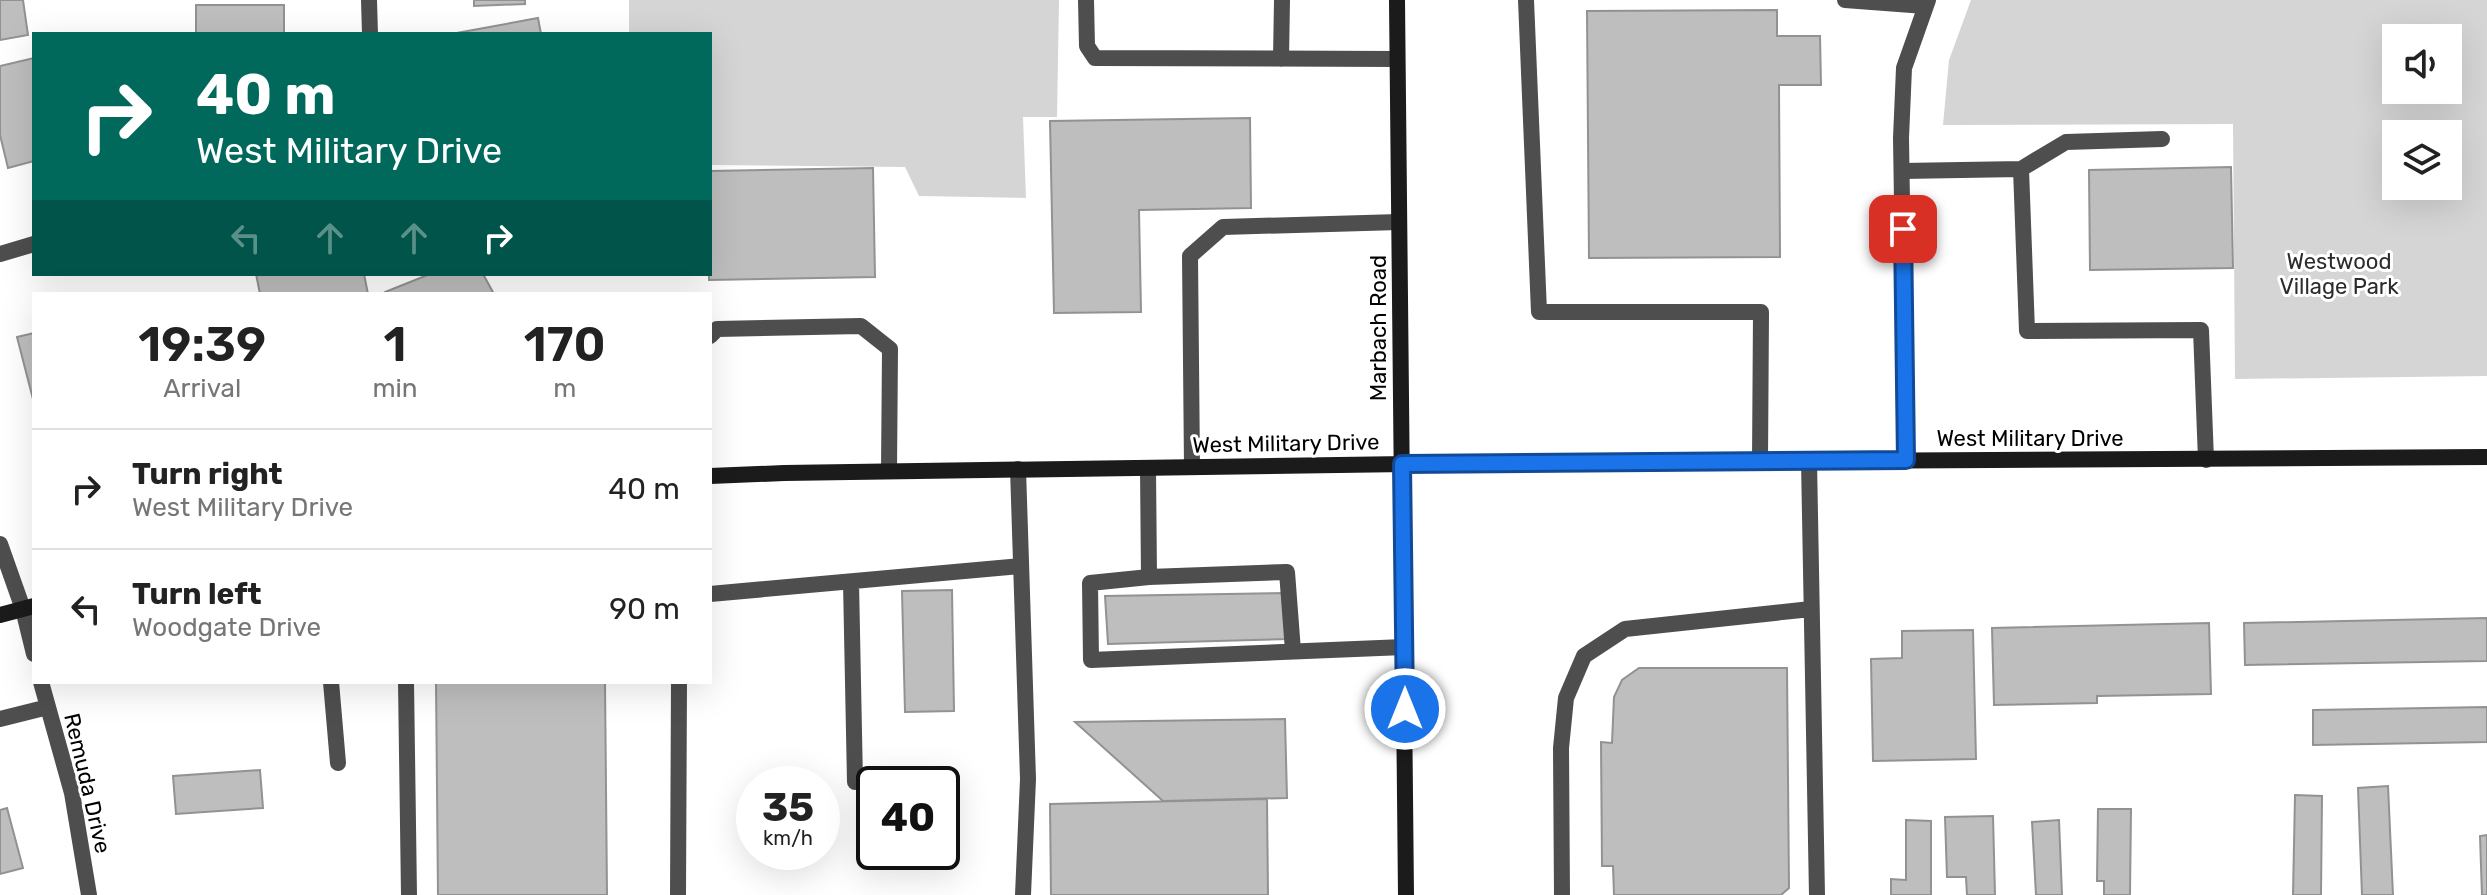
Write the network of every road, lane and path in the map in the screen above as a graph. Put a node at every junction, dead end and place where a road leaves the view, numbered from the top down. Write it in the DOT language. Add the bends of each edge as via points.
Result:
graph roads {
  1 [pos="369,0"];
  2 [pos="1086,0"];
  3 [pos="1282,0"];
  4 [pos="1397,0"];
  5 [pos="1526,0"];
  6 [pos="1845,0"];
  7 [pos="1926,3"];
  8 [pos="370,32"];
  9 [pos="1281,59"];
  10 [pos="1397,59"];
  11 [pos="2162,139"];
  12 [pos="2021,169"];
  13 [pos="1902,171"];
  14 [pos="1399,222"];
  15 [pos="32,245"];
  16 [pos="0,254"];
  17 [pos="712,334"];
  18 [pos="2487,457"];
  19 [pos="1906,460"];
  20 [pos="2206,460"];
  21 [pos="1760,461"];
  22 [pos="1809,461"];
  23 [pos="1402,464"];
  24 [pos="1192,467"];
  25 [pos="1148,468"];
  26 [pos="1018,469"];
  27 [pos="889,471"];
  28 [pos="712,476"];
  29 [pos="0,544"];
  30 [pos="1021,566"];
  31 [pos="1149,577"];
  32 [pos="851,582"];
  33 [pos="712,594"];
  34 [pos="28,607"];
  35 [pos="1811,609"];
  36 [pos="0,615"];
  37 [pos="32,638"];
  38 [pos="1404,647"];
  39 [pos="1293,651"];
  40 [pos="42,684"];
  41 [pos="331,684"];
  42 [pos="406,684"];
  43 [pos="679,684"];
  44 [pos="48,707"];
  45 [pos="0,719"];
  46 [pos="338,763"];
  47 [pos="855,782"];
  48 [pos="89,895"];
  49 [pos="409,895"];
  50 [pos="678,895"];
  51 [pos="1023,895"];
  52 [pos="1406,895"];
  53 [pos="1562,895"];
  54 [pos="1817,895"];
  1 -- 8 [label="street"];
  2 -- 9 [label="street" via="1087,46 1095,58"];
  3 -- 9 [label="street"];
  4 -- 10 [label="main road, Marbach Road"];
  5 -- 21 [label="street" via="1539,312 1761,312"];
  6 -- 7 [label="street"];
  7 -- 13 [label="street" via="1904,68"];
  9 -- 10 [label="street"];
  10 -- 14 [label="main road, Marbach Road"];
  11 -- 12 [label="street" via="2066,142"];
  12 -- 13 [label="street"];
  12 -- 20 [label="street" via="2027,331 2201,330"];
  13 -- 19 [label="street"];
  14 -- 23 [label="main road, Marbach Road"];
  14 -- 24 [label="street" via="1223,227 1190,256"];
  15 -- 16 [label="street"];
  17 -- 27 [label="street" via="717,329 861,326 890,349"];
  18 -- 20 [label="main road, West Military Drive"];
  19 -- 20 [label="main road, West Military Drive"];
  19 -- 22 [label="main road, West Military Drive"];
  21 -- 22 [label="main road, West Military Drive"];
  21 -- 23 [label="main road, West Military Drive"];
  22 -- 35 [label="street"];
  23 -- 24 [label="main road, West Military Drive"];
  23 -- 38 [label="main road, Marbach Road"];
  24 -- 25 [label="main road, West Military Drive"];
  25 -- 26 [label="main road, West Military Drive"];
  25 -- 31 [label="street"];
  26 -- 27 [label="main road, West Military Drive"];
  26 -- 30 [label="street"];
  27 -- 28 [label="main road, West Military Drive"];
  29 -- 34 [label="street"];
  30 -- 32 [label="street"];
  30 -- 51 [label="street" via="1028,779"];
  31 -- 39 [label="street" via="1287,572"];
  31 -- 39 [label="street" via="1090,583 1091,660"];
  32 -- 33 [label="street"];
  32 -- 47 [label="street"];
  34 -- 36 [label="main road"];
  34 -- 37 [label="street"];
  35 -- 53 [label="street" via="1625,629 1584,656 1566,698 1561,748"];
  35 -- 54 [label="street"];
  38 -- 39 [label="street"];
  38 -- 52 [label="main road, Marbach Road"];
  40 -- 44 [label="street, Remuda Drive"];
  41 -- 46 [label="street"];
  42 -- 49 [label="street"];
  43 -- 50 [label="street"];
  44 -- 45 [label="street"];
  44 -- 48 [label="street, Remuda Drive" via="72,793"];
}
